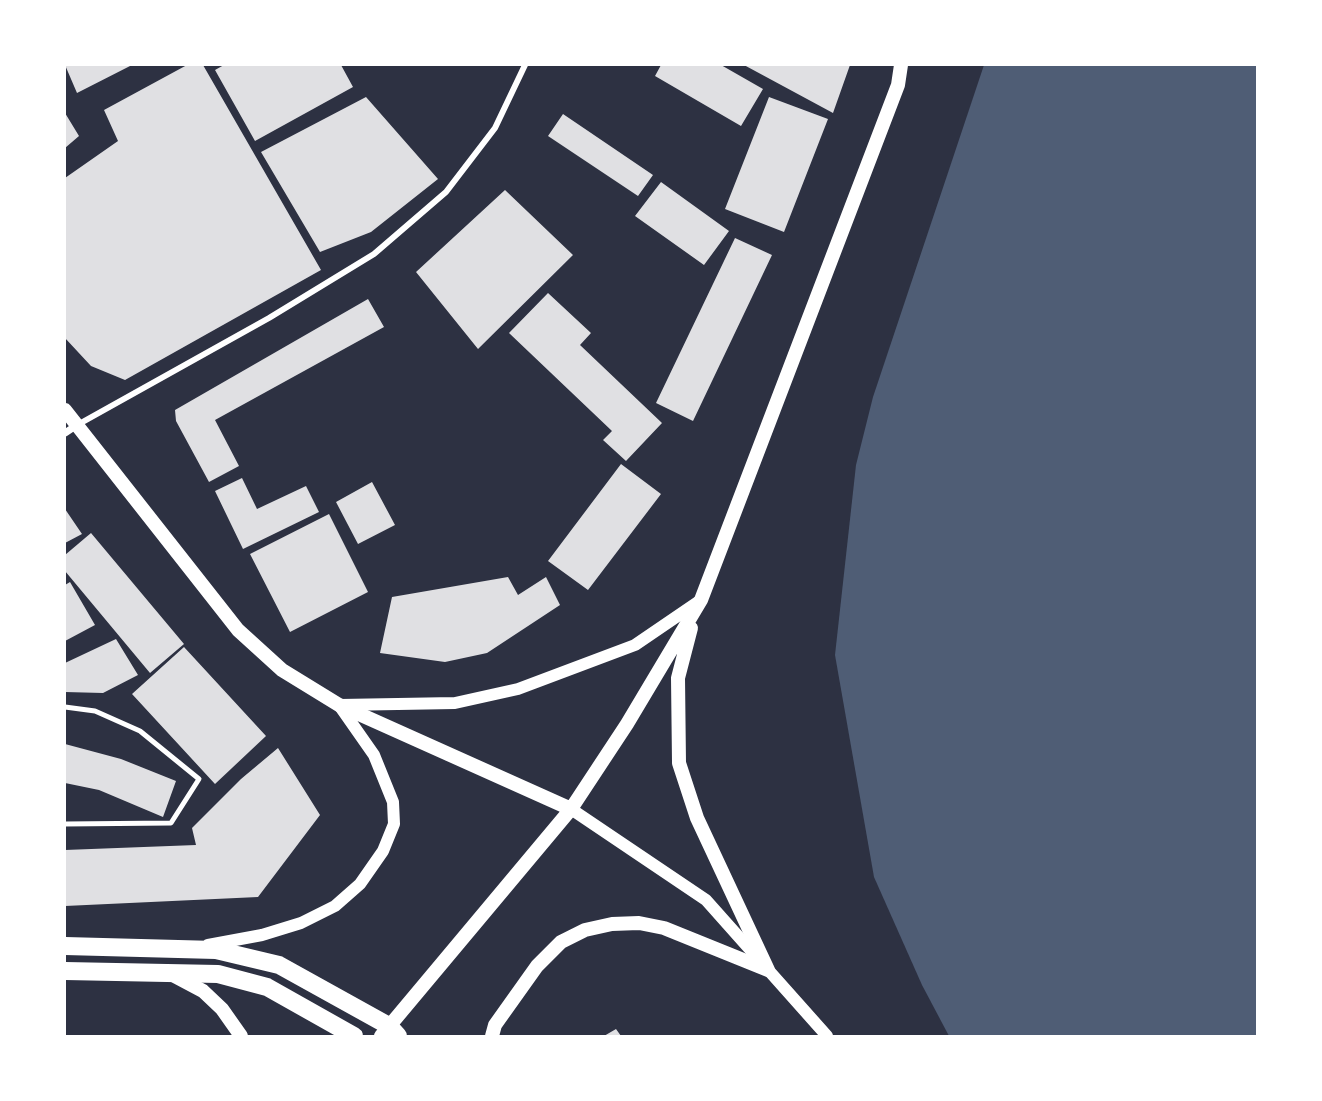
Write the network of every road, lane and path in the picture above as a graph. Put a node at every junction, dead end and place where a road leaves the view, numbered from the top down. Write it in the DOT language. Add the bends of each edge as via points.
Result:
graph roads {
  1 [pos="525,65"];
  2 [pos="901,65"];
  3 [pos="65,410"];
  4 [pos="71,429"];
  5 [pos="701,600"];
  6 [pos="339,705"];
  7 [pos="65,706"];
  8 [pos="571,809"];
  9 [pos="65,824"];
  10 [pos="65,946"];
  11 [pos="186,949"];
  12 [pos="768,970"];
  13 [pos="65,971"];
  14 [pos="167,972"];
  15 [pos="389,1033"];
  16 [pos="241,1036"];
  17 [pos="354,1036"];
  18 [pos="492,1036"];
  19 [pos="827,1036"];
  1 -- 4 [label="street" via="495,128 446,192 374,254"];
  2 -- 5 [label="main road" via="893,97"];
  3 -- 4 [label="main road"];
  4 -- 6 [label="main road" via="239,630 282,670"];
  5 -- 6 [label="street" via="635,645 518,689 455,703"];
  5 -- 8 [label="main road"];
  5 -- 12 [label="main road" via="678,678 679,763 697,818"];
  6 -- 8 [label="main road"];
  6 -- 11 [label="street" via="374,755 393,802 394,824 383,851 360,884 335,906 301,923"];
  7 -- 9 [label="lane" via="95,711 140,731 199,779 172,823"];
  8 -- 12 [label="street" via="706,900"];
  8 -- 15 [label="main road"];
  10 -- 11 [label="main road"];
  11 -- 15 [label="main road" via="216,950 279,965"];
  12 -- 18 [label="main road" via="664,928 639,923 598,927 561,942 537,966"];
  12 -- 19 [label="street"];
  13 -- 14 [label="main road"];
  14 -- 16 [label="main road" via="203,991"];
  14 -- 17 [label="main road" via="218,974 267,988"];
}
